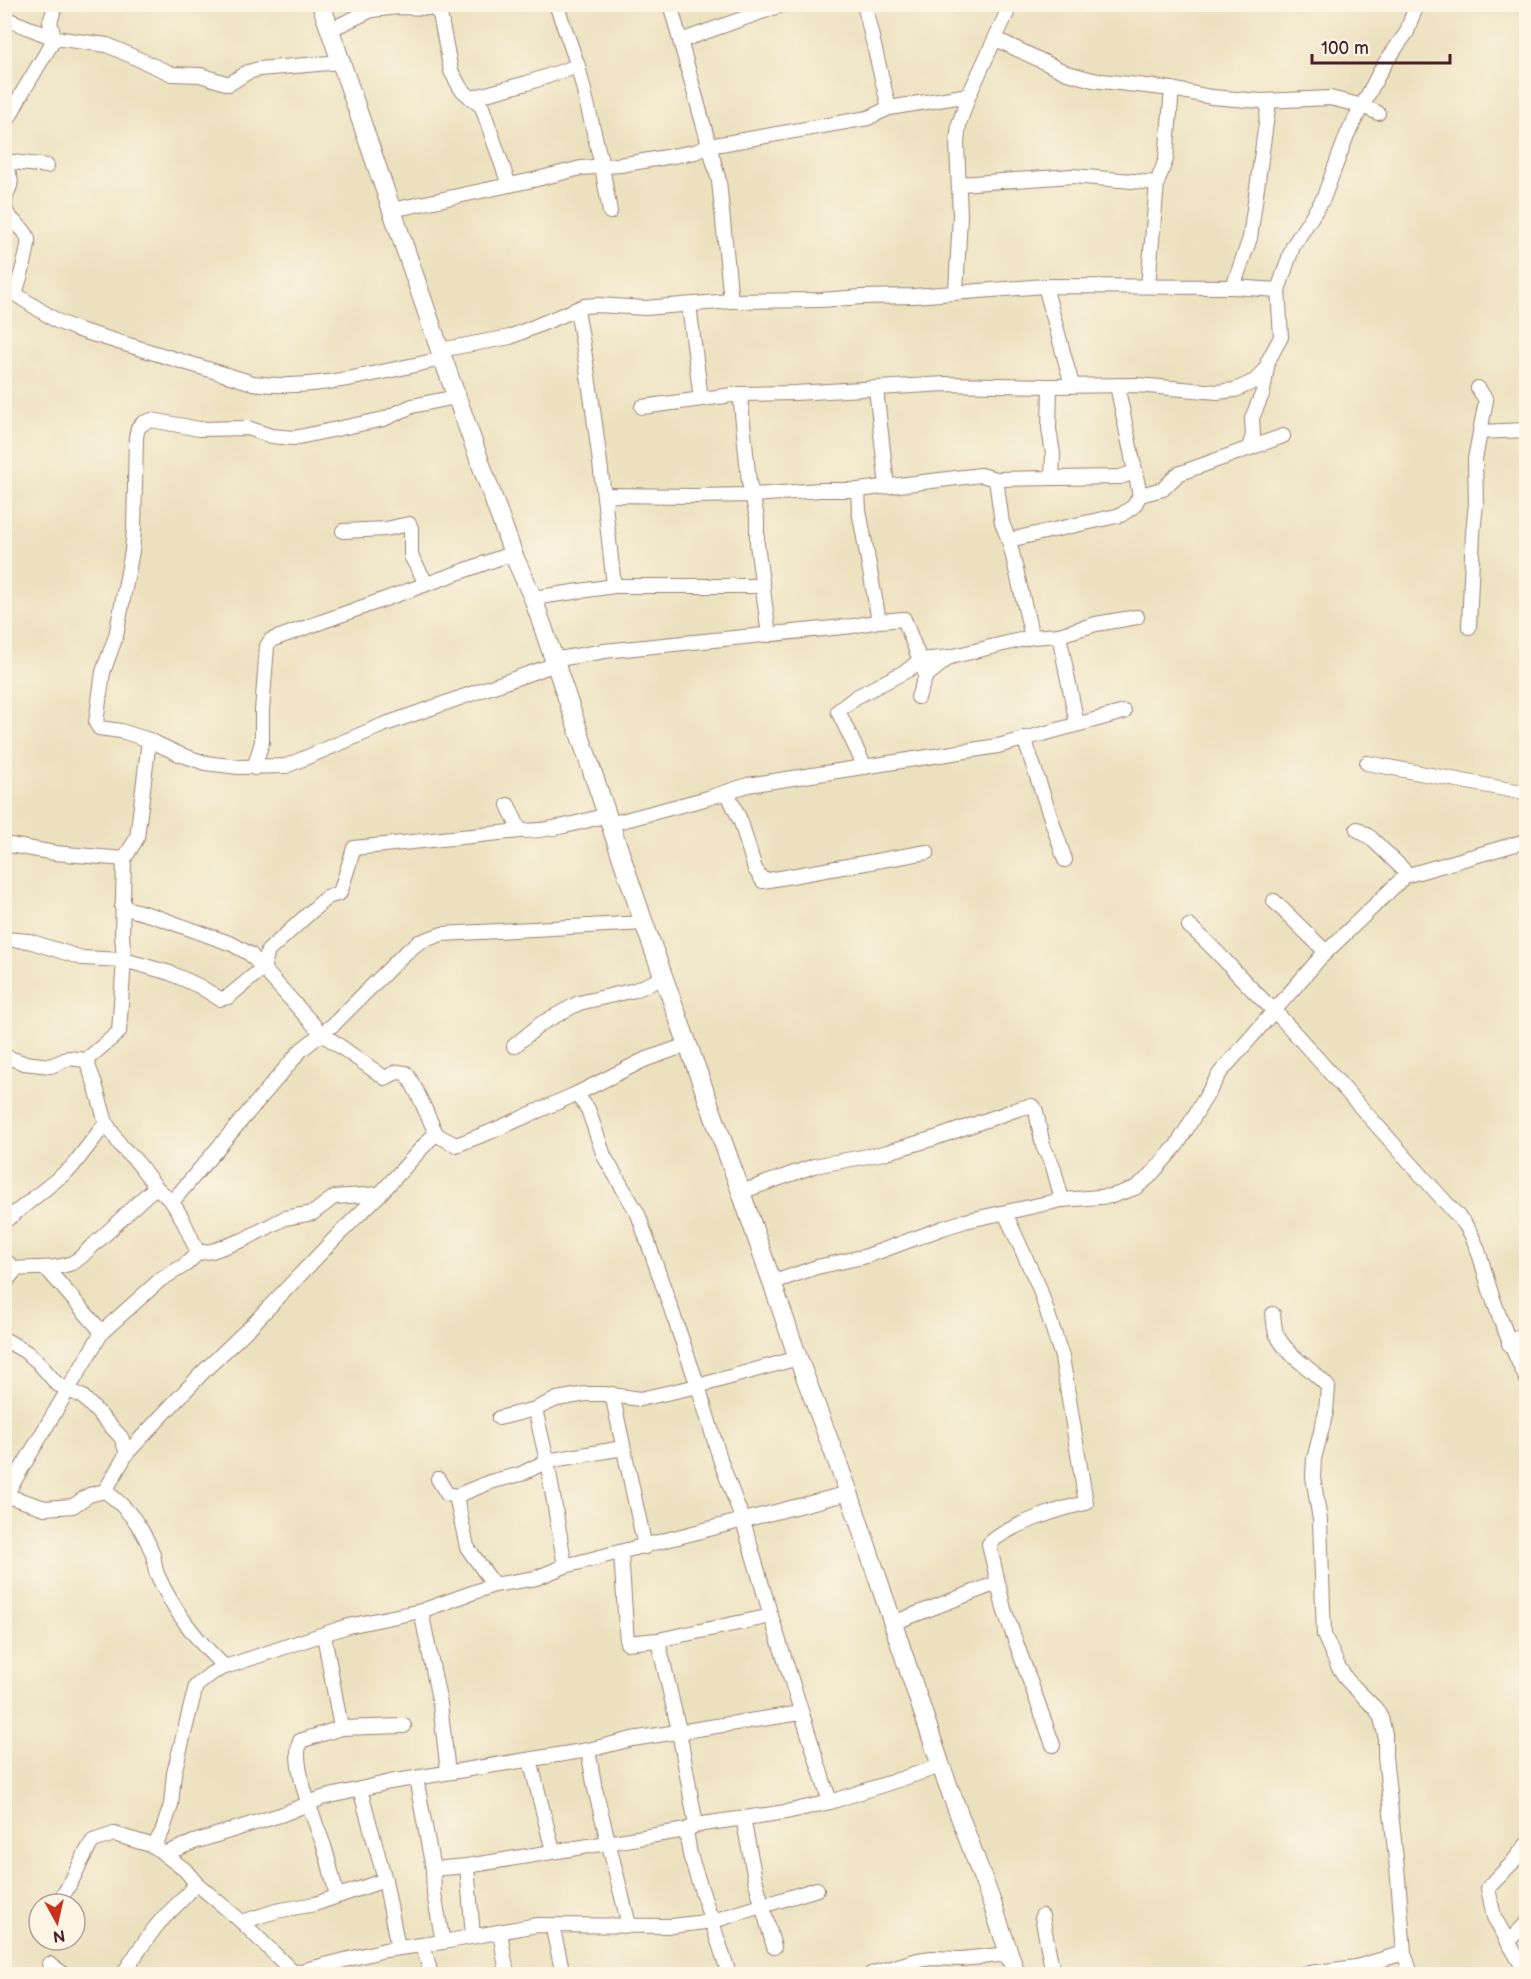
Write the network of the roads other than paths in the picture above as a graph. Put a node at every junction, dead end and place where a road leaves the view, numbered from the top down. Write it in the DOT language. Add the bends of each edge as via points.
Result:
graph roads {
  1 [pos="56,4"];
  2 [pos="321,4"];
  3 [pos="556,4"];
  4 [pos="670,4"];
  5 [pos="784,4"];
  6 [pos="864,4"];
  7 [pos="1011,4"];
  8 [pos="1418,4"];
  9 [pos="397,6"];
  10 [pos="4,18"];
  11 [pos="329,30"];
  12 [pos="54,38"];
  13 [pos="996,39"];
  14 [pos="680,41"];
  15 [pos="341,63"];
  16 [pos="578,66"];
  17 [pos="1172,89"];
  18 [pos="969,95"];
  19 [pos="471,98"];
  20 [pos="1269,101"];
  21 [pos="1363,106"];
  22 [pos="890,108"];
  23 [pos="1378,112"];
  24 [pos="4,127"];
  25 [pos="709,146"];
  26 [pos="4,161"];
  27 [pos="4,166"];
  28 [pos="47,166"];
  29 [pos="602,166"];
  30 [pos="1157,183"];
  31 [pos="960,184"];
  32 [pos="509,185"];
  33 [pos="392,210"];
  34 [pos="610,212"];
  35 [pos="1045,286"];
  36 [pos="1148,286"];
  37 [pos="1233,287"];
  38 [pos="1278,290"];
  39 [pos="956,292"];
  40 [pos="10,293"];
  41 [pos="731,301"];
  42 [pos="689,305"];
  43 [pos="577,310"];
  44 [pos="441,354"];
  45 [pos="1265,369"];
  46 [pos="1072,385"];
  47 [pos="1117,385"];
  48 [pos="1050,386"];
  49 [pos="876,388"];
  50 [pos="1478,388"];
  51 [pos="741,394"];
  52 [pos="456,397"];
  53 [pos="701,399"];
  54 [pos="642,407"];
  55 [pos="1527,430"];
  56 [pos="1480,432"];
  57 [pos="1283,436"];
  58 [pos="1249,448"];
  59 [pos="1135,472"];
  60 [pos="996,478"];
  61 [pos="1052,478"];
  62 [pos="887,486"];
  63 [pos="858,490"];
  64 [pos="604,495"];
  65 [pos="754,495"];
  66 [pos="1140,495"];
  67 [pos="344,531"];
  68 [pos="1009,540"];
  69 [pos="513,553"];
  70 [pos="426,583"];
  71 [pos="614,586"];
  72 [pos="763,586"];
  73 [pos="533,598"];
  74 [pos="1137,617"];
  75 [pos="879,621"];
  76 [pos="1469,627"];
  77 [pos="770,635"];
  78 [pos="1059,635"];
  79 [pos="1032,637"];
  80 [pos="950,657"];
  81 [pos="920,660"];
  82 [pos="554,662"];
  83 [pos="926,676"];
  84 [pos="918,697"];
  85 [pos="1124,712"];
  86 [pos="1077,724"];
  87 [pos="1024,738"];
  88 [pos="149,740"];
  89 [pos="1367,763"];
  90 [pos="865,767"];
  91 [pos="254,768"];
  92 [pos="727,792"];
  93 [pos="1527,793"];
  94 [pos="508,805"];
  95 [pos="609,819"];
  96 [pos="1357,829"];
  97 [pos="520,831"];
  98 [pos="1527,842"];
  99 [pos="4,844"];
  100 [pos="1527,849"];
  101 [pos="927,852"];
  102 [pos="124,859"];
  103 [pos="1065,860"];
  104 [pos="1408,874"];
  105 [pos="1274,901"];
  106 [pos="122,907"];
  107 [pos="644,923"];
  108 [pos="1188,926"];
  109 [pos="4,939"];
  110 [pos="1326,952"];
  111 [pos="124,960"];
  112 [pos="263,968"];
  113 [pos="663,978"];
  114 [pos="1275,1011"];
  115 [pos="321,1033"];
  116 [pos="688,1044"];
  117 [pos="514,1046"];
  118 [pos="4,1056"];
  119 [pos="86,1060"];
  120 [pos="576,1094"];
  121 [pos="106,1123"];
  122 [pos="437,1135"];
  123 [pos="156,1187"];
  124 [pos="741,1192"];
  125 [pos="380,1194"];
  126 [pos="1062,1200"];
  127 [pos="172,1202"];
  128 [pos="1005,1213"];
  129 [pos="4,1222"];
  130 [pos="198,1253"];
  131 [pos="4,1260"];
  132 [pos="46,1268"];
  133 [pos="16,1269"];
  134 [pos="771,1283"];
  135 [pos="4,1290"];
  136 [pos="1273,1314"];
  137 [pos="102,1332"];
  138 [pos="1527,1332"];
  139 [pos="4,1340"];
  140 [pos="1509,1344"];
  141 [pos="798,1358"];
  142 [pos="1527,1378"];
  143 [pos="699,1386"];
  144 [pos="68,1389"];
  145 [pos="612,1394"];
  146 [pos="535,1409"];
  147 [pos="499,1418"];
  148 [pos="623,1448"];
  149 [pos="127,1453"];
  150 [pos="547,1461"];
  151 [pos="438,1479"];
  152 [pos="105,1491"];
  153 [pos="849,1493"];
  154 [pos="5,1495"];
  155 [pos="456,1496"];
  156 [pos="743,1521"];
  157 [pos="645,1546"];
  158 [pos="621,1553"];
  159 [pos="565,1566"];
  160 [pos="997,1583"];
  161 [pos="494,1585"];
  162 [pos="421,1611"];
  163 [pos="771,1616"];
  164 [pos="893,1623"];
  165 [pos="324,1635"];
  166 [pos="658,1640"];
  167 [pos="225,1666"];
  168 [pos="801,1713"];
  169 [pos="404,1726"];
  170 [pos="341,1728"];
  171 [pos="679,1731"];
  172 [pos="1053,1745"];
  173 [pos="588,1750"];
  174 [pos="530,1760"];
  175 [pos="941,1766"];
  176 [pos="448,1772"];
  177 [pos="416,1778"];
  178 [pos="360,1789"];
  179 [pos="830,1802"];
  180 [pos="309,1804"];
  181 [pos="743,1818"];
  182 [pos="691,1828"];
  183 [pos="609,1843"];
  184 [pos="1527,1845"];
  185 [pos="159,1850"];
  186 [pos="553,1851"];
  187 [pos="467,1866"];
  188 [pos="433,1869"];
  189 [pos="385,1880"];
  190 [pos="196,1883"];
  191 [pos="817,1889"];
  192 [pos="66,1892"];
  193 [pos="337,1896"];
  194 [pos="763,1905"];
  195 [pos="1042,1916"];
  196 [pos="713,1921"];
  197 [pos="242,1922"];
  198 [pos="629,1924"];
  199 [pos="1527,1924"];
  200 [pos="552,1925"];
  201 [pos="500,1932"];
  202 [pos="473,1936"];
  203 [pos="443,1942"];
  204 [pos="1508,1942"];
  205 [pos="423,1946"];
  206 [pos="774,1947"];
  207 [pos="398,1948"];
  208 [pos="1404,1953"];
  209 [pos="1009,1954"];
  210 [pos="49,1964"];
  211 [pos="1527,1968"];
  212 [pos="909,1969"];
  213 [pos="64,1974"];
  214 [pos="123,1974"];
  215 [pos="294,1974"];
  216 [pos="430,1974"];
  217 [pos="507,1974"];
  218 [pos="563,1974"];
  219 [pos="729,1974"];
  220 [pos="871,1974"];
  221 [pos="1016,1974"];
  222 [pos="1053,1974"];
  223 [pos="1302,1974"];
  224 [pos="1411,1974"];
  1 -- 12 [label="street" via="50,22"];
  2 -- 11 [label="main road"];
  3 -- 16 [label="street"];
  4 -- 14 [label="street"];
  5 -- 14 [label="street"];
  6 -- 22 [label="street"];
  7 -- 13 [label="street"];
  8 -- 21 [label="street" via="1407,32 1383,66"];
  9 -- 11 [label="street" via="372,10"];
  9 -- 19 [label="street" via="433,8 440,14 452,71"];
  10 -- 12 [label="street"];
  11 -- 15 [label="main road"];
  12 -- 15 [label="street" via="107,45 172,74 200,75 225,83 259,69"];
  12 -- 24 [label="street"];
  13 -- 17 [label="street" via="1067,73 1093,80"];
  13 -- 18 [label="street"];
  14 -- 25 [label="street"];
  15 -- 33 [label="main road"];
  16 -- 19 [label="street"];
  16 -- 29 [label="street"];
  17 -- 20 [label="street" via="1211,97"];
  17 -- 30 [label="street" via="1166,159"];
  18 -- 22 [label="street"];
  18 -- 31 [label="street" via="958,124"];
  19 -- 32 [label="street" via="487,118"];
  20 -- 21 [label="street" via="1330,99"];
  20 -- 37 [label="street" via="1250,238"];
  21 -- 23 [label="street"];
  21 -- 38 [label="street" via="1347,135 1323,199 1293,246"];
  22 -- 25 [label="street" via="868,118"];
  25 -- 29 [label="street" via="695,152"];
  25 -- 41 [label="street" via="719,181"];
  26 -- 28 [label="street"];
  27 -- 40 [label="street" via="12,182 4,203 7,215 28,242"];
  29 -- 32 [label="street"];
  29 -- 34 [label="street"];
  30 -- 31 [label="street" via="1072,176"];
  30 -- 36 [label="street"];
  31 -- 39 [label="street"];
  32 -- 33 [label="street"];
  33 -- 44 [label="main road"];
  35 -- 36 [label="street"];
  35 -- 39 [label="street"];
  35 -- 46 [label="street"];
  36 -- 37 [label="street"];
  37 -- 38 [label="street"];
  38 -- 45 [label="street" via="1281,337"];
  39 -- 41 [label="street"];
  40 -- 44 [label="street" via="76,329 253,383 276,386 340,380"];
  41 -- 42 [label="street"];
  42 -- 43 [label="street" via="598,305"];
  42 -- 53 [label="street"];
  43 -- 44 [label="street" via="510,337"];
  43 -- 64 [label="street"];
  44 -- 52 [label="main road"];
  45 -- 47 [label="street" via="1255,381 1235,390 1217,392"];
  45 -- 58 [label="street" via="1263,392 1252,418"];
  46 -- 47 [label="street"];
  46 -- 48 [label="street"];
  47 -- 59 [label="street"];
  48 -- 49 [label="street" via="945,384"];
  48 -- 61 [label="street"];
  49 -- 51 [label="street"];
  49 -- 62 [label="street"];
  50 -- 56 [label="street" via="1486,400"];
  51 -- 53 [label="street"];
  51 -- 65 [label="street" via="749,482"];
  52 -- 69 [label="main road"];
  52 -- 88 [label="street" via="412,406 384,419 294,438 248,428 200,429 152,420 138,428 132,551 116,636 103,672 96,723 99,728"];
  53 -- 54 [label="street"];
  55 -- 56 [label="street"];
  56 -- 76 [label="street" via="1475,459"];
  57 -- 58 [label="street"];
  58 -- 66 [label="street" via="1179,474 1163,489"];
  59 -- 61 [label="street" via="1120,477"];
  59 -- 66 [label="street"];
  60 -- 61 [label="street"];
  60 -- 62 [label="street" via="981,475"];
  60 -- 68 [label="street" via="1002,523"];
  62 -- 63 [label="street"];
  63 -- 65 [label="street"];
  63 -- 75 [label="street"];
  64 -- 65 [label="street"];
  64 -- 71 [label="street"];
  65 -- 72 [label="street"];
  66 -- 68 [label="street" via="1122,515"];
  67 -- 70 [label="street" via="409,524 411,556"];
  68 -- 79 [label="street"];
  69 -- 70 [label="street"];
  69 -- 73 [label="main road"];
  70 -- 91 [label="street" via="271,640 267,646 262,742"];
  71 -- 72 [label="street"];
  71 -- 73 [label="street"];
  72 -- 77 [label="street"];
  73 -- 82 [label="main road"];
  74 -- 78 [label="street"];
  75 -- 77 [label="street"];
  75 -- 81 [label="street" via="904,619"];
  77 -- 82 [label="street" via="604,651"];
  78 -- 79 [label="street"];
  78 -- 86 [label="street"];
  79 -- 80 [label="street"];
  80 -- 81 [label="street"];
  80 -- 83 [label="street"];
  81 -- 83 [label="street"];
  81 -- 90 [label="street" via="838,711"];
  82 -- 91 [label="street" via="383,725 286,766"];
  82 -- 95 [label="main road"];
  83 -- 84 [label="street"];
  85 -- 86 [label="street"];
  86 -- 87 [label="street"];
  87 -- 90 [label="street" via="998,746"];
  87 -- 103 [label="street"];
  88 -- 91 [label="street" via="205,763"];
  88 -- 102 [label="street" via="137,838"];
  89 -- 93 [label="street"];
  90 -- 92 [label="street" via="748,785"];
  92 -- 95 [label="street"];
  92 -- 101 [label="street" via="763,881"];
  94 -- 97 [label="street"];
  95 -- 97 [label="street"];
  95 -- 107 [label="main road"];
  96 -- 104 [label="street"];
  97 -- 112 [label="street" via="354,848 340,893 327,897 268,951"];
  98 -- 100 [label="street" via="1460,861"];
  98 -- 104 [label="street"];
  99 -- 102 [label="street"];
  102 -- 106 [label="street"];
  104 -- 110 [label="street"];
  105 -- 110 [label="street"];
  106 -- 111 [label="street"];
  106 -- 112 [label="street" via="232,944 250,954"];
  107 -- 113 [label="main road"];
  107 -- 115 [label="street" via="442,934 419,942 403,955"];
  108 -- 114 [label="street"];
  109 -- 111 [label="street" via="29,941 82,958"];
  110 -- 114 [label="street"];
  111 -- 112 [label="street" via="170,973 220,999 228,997"];
  111 -- 119 [label="street" via="119,1032"];
  112 -- 115 [label="street"];
  113 -- 116 [label="main road"];
  113 -- 117 [label="street" via="635,990 579,1003 542,1023"];
  114 -- 126 [label="street" via="1220,1073 1177,1145 1149,1177 1135,1188 1112,1196"];
  114 -- 140 [label="street" via="1464,1223 1474,1238"];
  115 -- 122 [label="street" via="385,1078 397,1072 406,1073 417,1088"];
  115 -- 127 [label="street" via="301,1050"];
  116 -- 120 [label="street" via="644,1060"];
  116 -- 124 [label="main road"];
  118 -- 119 [label="street" via="51,1066 69,1058"];
  119 -- 121 [label="street"];
  120 -- 122 [label="street" via="456,1144"];
  120 -- 143 [label="street" via="588,1109 604,1156 638,1214"];
  121 -- 123 [label="street"];
  121 -- 129 [label="street" via="71,1168"];
  122 -- 125 [label="street"];
  123 -- 127 [label="street"];
  123 -- 132 [label="street" via="74,1262"];
  124 -- 126 [label="street" via="814,1166 884,1153 1032,1106"];
  124 -- 134 [label="main road"];
  125 -- 130 [label="street" via="334,1197 313,1213 285,1218 243,1240"];
  125 -- 149 [label="street"];
  126 -- 128 [label="street"];
  127 -- 130 [label="street"];
  128 -- 134 [label="street" via="942,1227 867,1256"];
  128 -- 160 [label="street" via="1039,1287 1062,1357 1086,1503 998,1535 989,1544"];
  130 -- 137 [label="street" via="160,1280"];
  131 -- 133 [label="street"];
  132 -- 133 [label="street"];
  132 -- 137 [label="street"];
  133 -- 135 [label="street"];
  134 -- 141 [label="main road"];
  136 -- 208 [label="street" via="1277,1334 1291,1354 1328,1387 1313,1477 1320,1520 1324,1635 1347,1680 1381,1718"];
  137 -- 144 [label="street"];
  138 -- 140 [label="street"];
  139 -- 144 [label="street" via="26,1352 57,1384"];
  140 -- 142 [label="street"];
  141 -- 143 [label="street"];
  141 -- 153 [label="main road"];
  143 -- 145 [label="street" via="640,1399"];
  143 -- 156 [label="street"];
  144 -- 149 [label="street" via="82,1397 121,1437"];
  144 -- 154 [label="street"];
  145 -- 146 [label="street" via="557,1399"];
  145 -- 148 [label="street"];
  146 -- 147 [label="street"];
  146 -- 150 [label="street"];
  148 -- 150 [label="street"];
  148 -- 157 [label="street"];
  149 -- 152 [label="street"];
  150 -- 155 [label="street"];
  150 -- 159 [label="street"];
  151 -- 155 [label="street" via="447,1494"];
  152 -- 154 [label="street" via="89,1495 73,1506 45,1508"];
  152 -- 167 [label="street" via="135,1518 176,1609 204,1647"];
  153 -- 156 [label="street"];
  153 -- 164 [label="main road"];
  155 -- 161 [label="street" via="467,1547"];
  156 -- 157 [label="street"];
  156 -- 163 [label="street"];
  157 -- 158 [label="street"];
  158 -- 159 [label="street"];
  158 -- 166 [label="street" via="627,1643"];
  159 -- 161 [label="street" via="536,1578"];
  160 -- 164 [label="street"];
  160 -- 172 [label="street"];
  161 -- 162 [label="street"];
  162 -- 165 [label="street" via="355,1624"];
  162 -- 176 [label="street" via="440,1704"];
  163 -- 166 [label="street"];
  163 -- 168 [label="street"];
  164 -- 175 [label="main road"];
  165 -- 167 [label="street"];
  165 -- 170 [label="street"];
  166 -- 171 [label="street"];
  167 -- 185 [label="street" via="196,1686"];
  168 -- 171 [label="street"];
  168 -- 179 [label="street"];
  169 -- 170 [label="street"];
  170 -- 180 [label="street" via="300,1741 298,1761"];
  171 -- 173 [label="street"];
  171 -- 182 [label="street"];
  173 -- 174 [label="street"];
  173 -- 183 [label="street"];
  174 -- 176 [label="street"];
  174 -- 186 [label="street"];
  175 -- 179 [label="street"];
  175 -- 209 [label="main road"];
  176 -- 177 [label="street"];
  177 -- 178 [label="street"];
  177 -- 188 [label="street"];
  178 -- 180 [label="street"];
  178 -- 189 [label="street"];
  179 -- 181 [label="street"];
  180 -- 185 [label="street"];
  180 -- 193 [label="street"];
  181 -- 182 [label="street"];
  181 -- 194 [label="street"];
  182 -- 183 [label="street"];
  182 -- 196 [label="street" via="690,1855"];
  183 -- 186 [label="street"];
  183 -- 198 [label="street"];
  184 -- 204 [label="street" via="1488,1888 1494,1917"];
  185 -- 190 [label="street"];
  185 -- 192 [label="street" via="114,1834 93,1841"];
  186 -- 187 [label="street"];
  187 -- 188 [label="street"];
  187 -- 202 [label="street"];
  188 -- 203 [label="street"];
  189 -- 193 [label="street"];
  189 -- 207 [label="street"];
  190 -- 197 [label="street"];
  190 -- 214 [label="street" via="151,1933"];
  191 -- 194 [label="street"];
  193 -- 197 [label="street"];
  194 -- 196 [label="street"];
  194 -- 206 [label="street"];
  195 -- 222 [label="street"];
  196 -- 198 [label="street" via="672,1926"];
  196 -- 219 [label="street"];
  197 -- 215 [label="street"];
  198 -- 200 [label="street"];
  199 -- 204 [label="street"];
  200 -- 201 [label="street"];
  200 -- 218 [label="street"];
  201 -- 202 [label="street"];
  201 -- 217 [label="street"];
  202 -- 203 [label="street"];
  203 -- 205 [label="street"];
  204 -- 211 [label="street"];
  205 -- 207 [label="street"];
  205 -- 216 [label="street"];
  207 -- 215 [label="street"];
  208 -- 223 [label="street" via="1356,1967"];
  208 -- 224 [label="street"];
  209 -- 212 [label="street" via="932,1958"];
  209 -- 221 [label="main road"];
  210 -- 213 [label="street"];
  212 -- 220 [label="street"];
}
